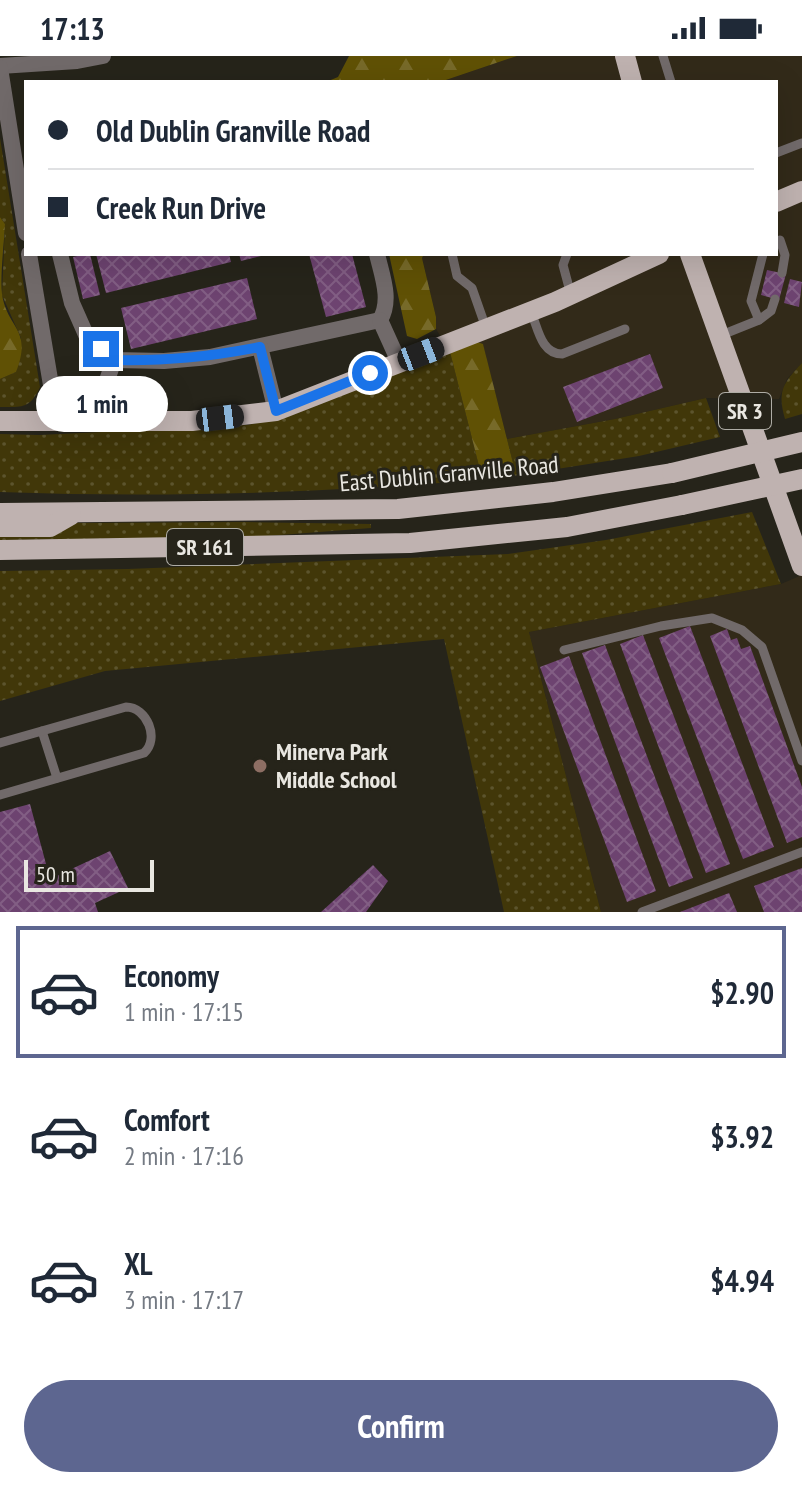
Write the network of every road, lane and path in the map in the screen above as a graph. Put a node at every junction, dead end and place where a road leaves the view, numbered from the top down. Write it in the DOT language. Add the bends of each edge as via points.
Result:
graph roads {
  1 [pos="103,56"];
  2 [pos="663,56"];
  3 [pos="629,57"];
  4 [pos="0,67"];
  5 [pos="632,80"];
  6 [pos="670,80"];
  7 [pos="802,143"];
  8 [pos="778,152"];
  9 [pos="802,191"];
  10 [pos="778,201"];
  11 [pos="24,220"];
  12 [pos="778,240"];
  13 [pos="29,256"];
  14 [pos="60,256"];
  15 [pos="377,256"];
  16 [pos="452,256"];
  17 [pos="566,256"];
  18 [pos="655,256"];
  19 [pos="691,256"];
  20 [pos="762,256"];
  21 [pos="782,273"];
  22 [pos="571,295"];
  23 [pos="775,299"];
  24 [pos="531,312"];
  25 [pos="380,320"];
  26 [pos="759,320"];
  27 [pos="486,329"];
  28 [pos="625,329"];
  29 [pos="719,336"];
  30 [pos="260,347"];
  31 [pos="114,360"];
  32 [pos="399,362"];
  33 [pos="276,411"];
  34 [pos="0,421"];
  35 [pos="57,421"];
  36 [pos="93,421"];
  37 [pos="802,442"];
  38 [pos="802,479"];
  39 [pos="0,513"];
  40 [pos="75,513"];
  41 [pos="0,527"];
  42 [pos="0,550"];
  43 [pos="802,566"];
  44 [pos="564,650"];
  45 [pos="42,731"];
  46 [pos="0,743"];
  47 [pos="802,761"];
  48 [pos="57,778"];
  49 [pos="0,795"];
  50 [pos="802,852"];
  51 [pos="642,912"];
  1 -- 4 [label="street"];
  2 -- 6 [label="lane"];
  3 -- 5 [label="main road"];
  4 -- 11 [label="street"];
  7 -- 8 [label="lane"];
  9 -- 10 [label="main road"];
  12 -- 21 [label="lane" via="785,255"];
  13 -- 35 [label="street"];
  14 -- 31 [label="street" via="87,337"];
  15 -- 25 [label="street" via="387,298"];
  16 -- 27 [label="lane" via="457,276 472,288"];
  17 -- 22 [label="lane" via="563,265"];
  18 -- 22 [label="main road"];
  19 -- 29 [label="main road, SR 3"];
  20 -- 26 [label="lane" via="751,301"];
  22 -- 24 [label="main road"];
  23 -- 26 [label="lane" via="771,311"];
  24 -- 27 [label="main road"];
  24 -- 28 [label="lane" via="552,354"];
  25 -- 30 [label="street"];
  25 -- 32 [label="street"];
  26 -- 29 [label="lane"];
  27 -- 32 [label="main road"];
  29 -- 43 [label="main road, SR 3"];
  30 -- 31 [label="street" via="210,357"];
  30 -- 33 [label="street"];
  31 -- 36 [label="street"];
  32 -- 33 [label="main road"];
  33 -- 36 [label="main road" via="192,421"];
  34 -- 35 [label="main road"];
  35 -- 36 [label="main road"];
  37 -- 40 [label="main road, East Dublin Granville Road / SR 161, bridge" via="672,473 398,509"];
  38 -- 42 [label="main road, SR 161, bridge" via="567,527 410,543"];
  39 -- 40 [label="main road, East Dublin Granville Road / SR 161"];
  40 -- 41 [label="main road" via="50,527"];
  44 -- 47 [label="lane" via="712,618 742,630 762,647"];
  45 -- 46 [label="lane"];
  45 -- 48 [label="lane"];
  45 -- 48 [label="lane" via="136,707 143,712 153,741 144,753"];
  48 -- 49 [label="lane"];
  50 -- 51 [label="lane"];
}
